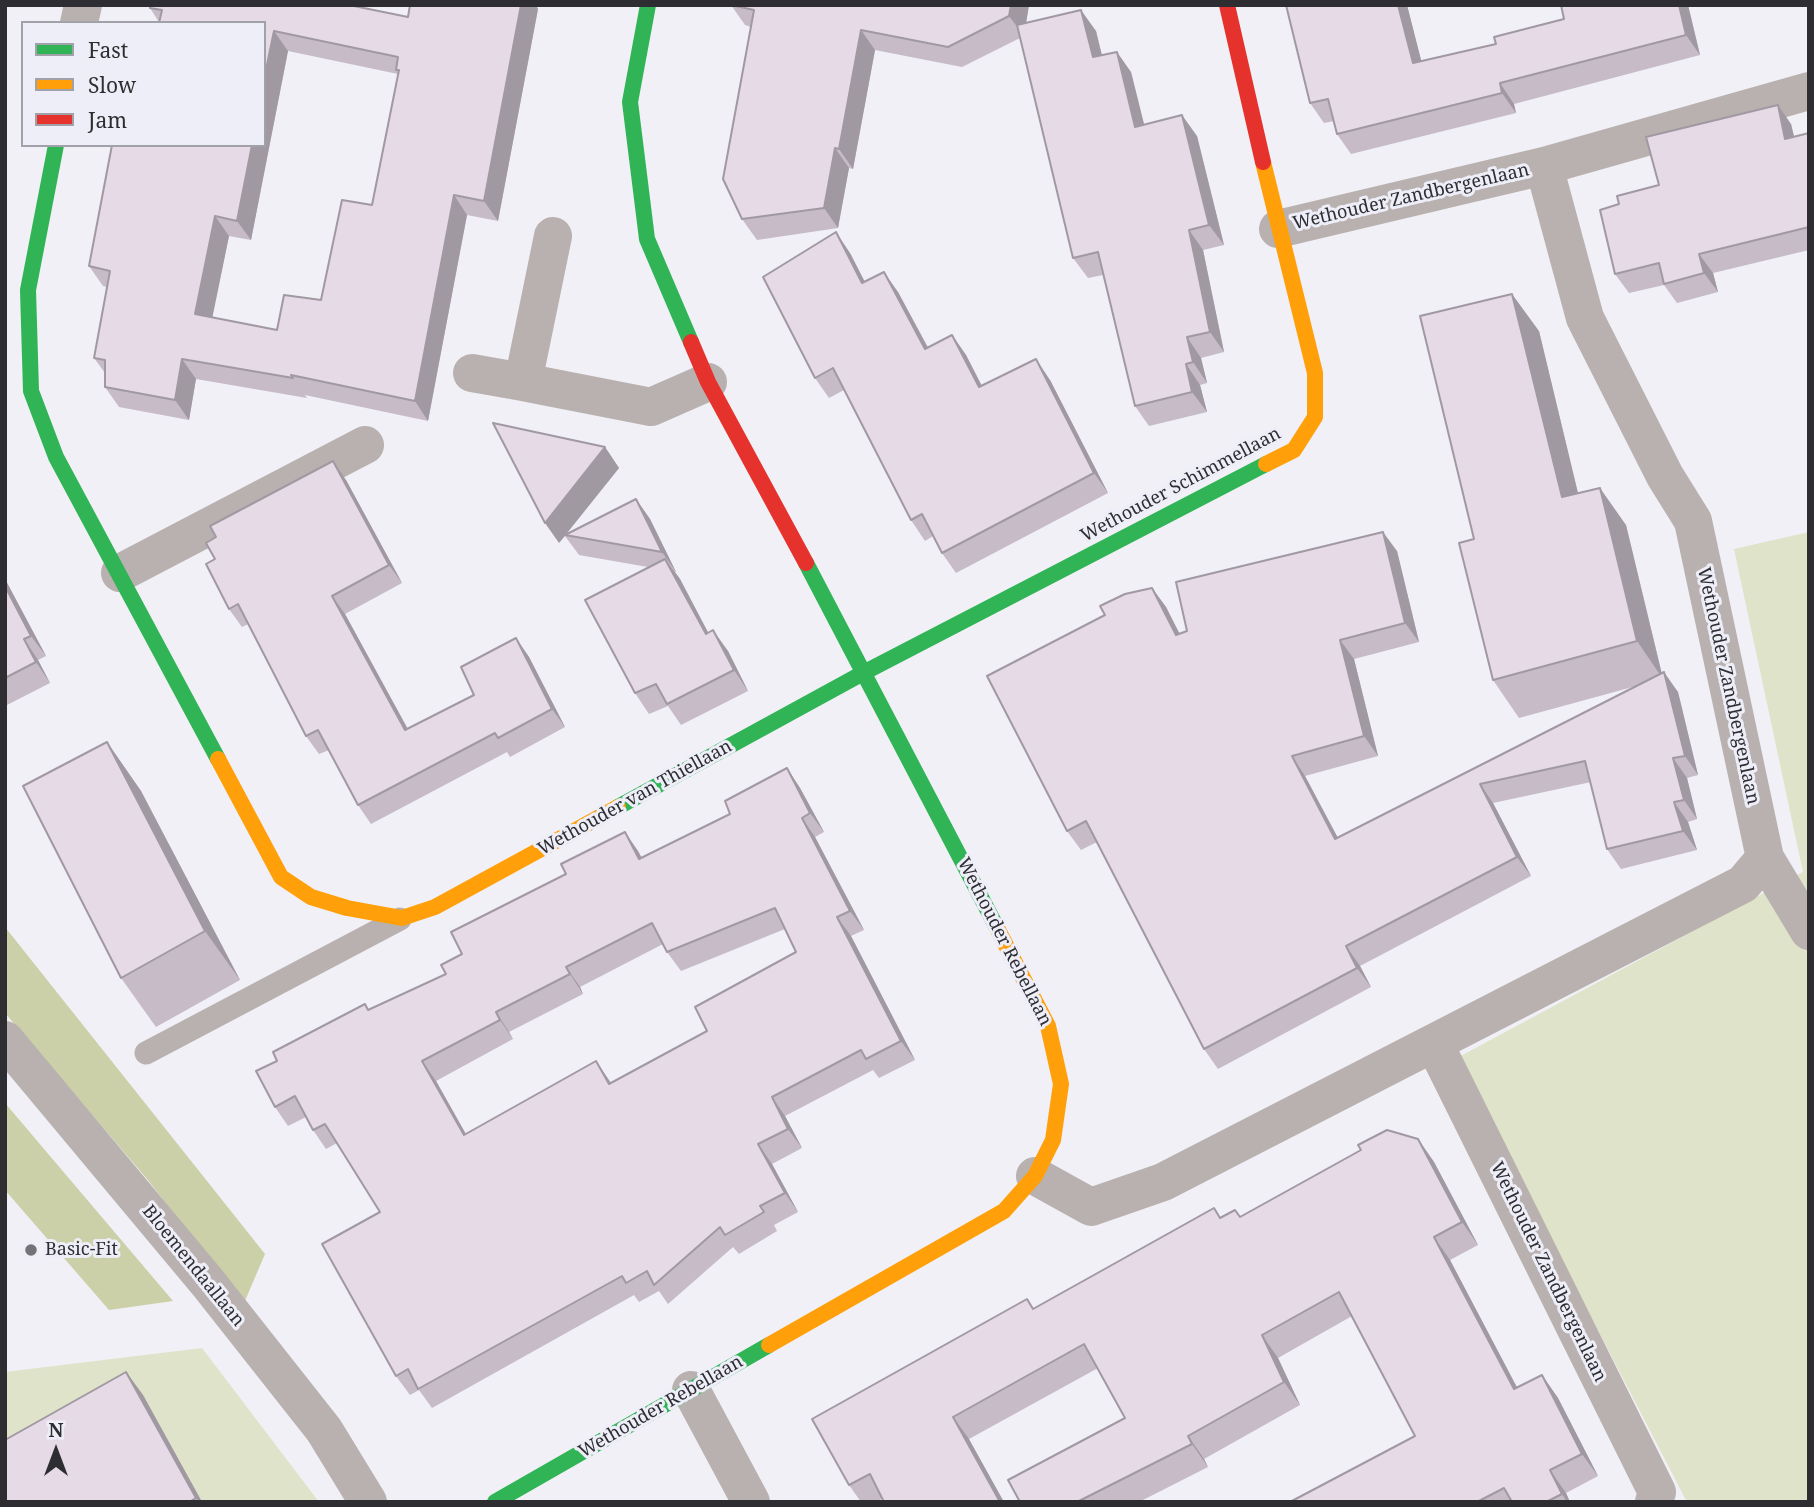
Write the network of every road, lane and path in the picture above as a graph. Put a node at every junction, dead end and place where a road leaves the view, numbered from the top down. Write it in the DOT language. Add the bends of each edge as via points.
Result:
graph roads {
  1 [pos="648,5"];
  2 [pos="1227,5"];
  3 [pos="1809,91"];
  4 [pos="56,147"];
  5 [pos="1544,166"];
  6 [pos="1278,229"];
  7 [pos="553,236"];
  8 [pos="472,373"];
  9 [pos="523,382"];
  10 [pos="708,382"];
  11 [pos="365,445"];
  12 [pos="120,573"];
  13 [pos="865,672"];
  14 [pos="1765,858"];
  15 [pos="402,918"];
  16 [pos="1809,931"];
  17 [pos="5,1040"];
  18 [pos="1434,1043"];
  19 [pos="146,1053"];
  20 [pos="1035,1176"];
  21 [pos="691,1390"];
  22 [pos="368,1502"];
  23 [pos="495,1502"];
  24 [pos="751,1502"];
  25 [pos="1654,1502"];
  1 -- 10 [label="street, Wethouder Rebellaan" via="630,102 646,239"];
  2 -- 6 [label="street, Wethouder Schimmellaan"];
  3 -- 5 [label="street, Wethouder Zandbergenlaan"];
  4 -- 12 [label="street, Wethouder van Thiellaan" via="28,290 31,391 56,457"];
  5 -- 6 [label="street, Wethouder Zandbergenlaan"];
  5 -- 14 [label="street, Wethouder Zandbergenlaan" via="1585,318 1693,522"];
  6 -- 13 [label="street, Wethouder Schimmellaan" via="1315,373 1315,418 1294,450"];
  7 -- 9 [label="street"];
  8 -- 9 [label="street"];
  9 -- 10 [label="street" via="651,407"];
  10 -- 13 [label="street, Wethouder Rebellaan"];
  11 -- 12 [label="street"];
  12 -- 15 [label="street, Wethouder van Thiellaan" via="281,877 311,897"];
  13 -- 15 [label="street, Wethouder van Thiellaan" via="435,907"];
  13 -- 20 [label="street, Wethouder Rebellaan" via="1048,1026 1061,1084 1053,1140"];
  14 -- 16 [label="street, Wethouder Zandbergenlaan"];
  14 -- 18 [label="street" via="1743,884"];
  15 -- 19 [label="lane, Wethouder van Thiellaan"];
  17 -- 22 [label="street, Bloemendaallaan" via="324,1430"];
  18 -- 20 [label="street" via="1164,1182 1091,1207"];
  18 -- 25 [label="street, Wethouder Zandbergenlaan" via="1657,1492"];
  20 -- 21 [label="street, Wethouder Rebellaan" via="1004,1211"];
  21 -- 23 [label="street, Wethouder Rebellaan"];
  21 -- 24 [label="street"];
}
